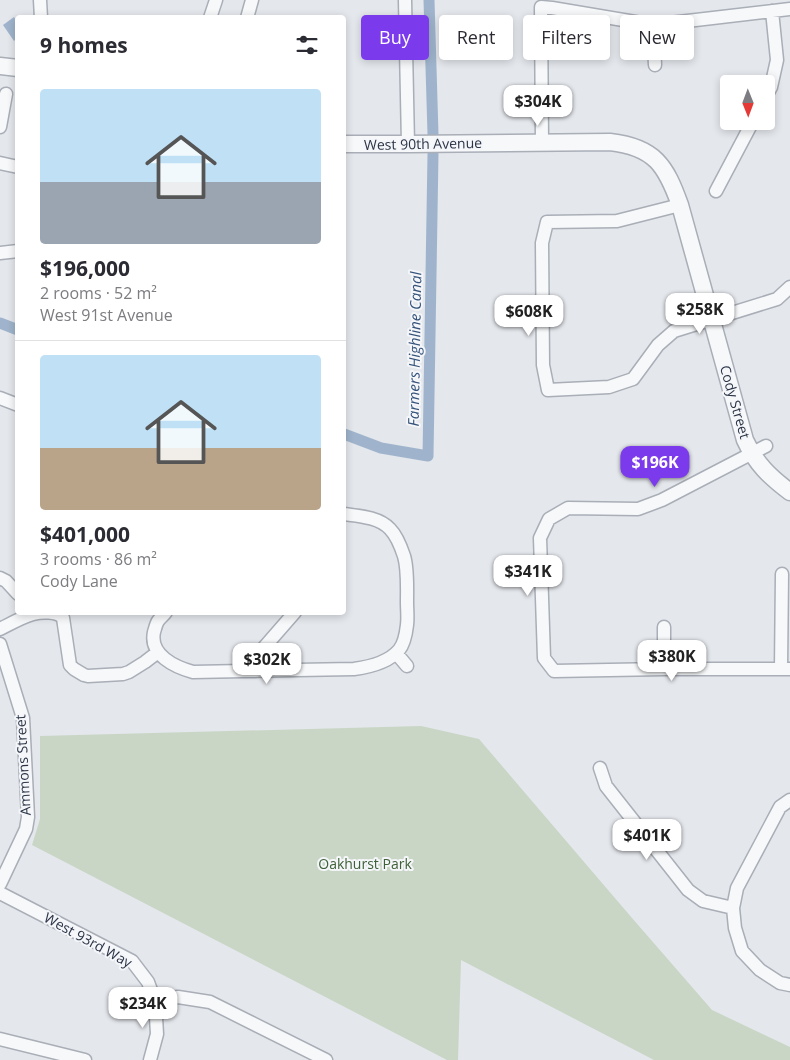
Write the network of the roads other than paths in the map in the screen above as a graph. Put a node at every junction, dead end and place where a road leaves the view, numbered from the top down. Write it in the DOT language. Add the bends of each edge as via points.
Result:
graph roads {
  1 [pos="40,0"];
  2 [pos="216,0"];
  3 [pos="252,0"];
  4 [pos="405,0"];
  5 [pos="790,9"];
  6 [pos="772,11"];
  7 [pos="41,15"];
  8 [pos="211,15"];
  9 [pos="249,15"];
  10 [pos="620,19"];
  11 [pos="694,20"];
  12 [pos="655,60"];
  13 [pos="655,65"];
  14 [pos="0,66"];
  15 [pos="15,68"];
  16 [pos="774,75"];
  17 [pos="6,94"];
  18 [pos="0,127"];
  19 [pos="748,130"];
  20 [pos="542,143"];
  21 [pos="346,144"];
  22 [pos="408,144"];
  23 [pos="0,163"];
  24 [pos="15,166"];
  25 [pos="716,191"];
  26 [pos="680,205"];
  27 [pos="15,251"];
  28 [pos="0,254"];
  29 [pos="790,287"];
  30 [pos="711,319"];
  31 [pos="0,398"];
  32 [pos="15,404"];
  33 [pos="766,446"];
  34 [pos="752,454"];
  35 [pos="790,492"];
  36 [pos="346,514"];
  37 [pos="782,574"];
  38 [pos="0,578"];
  39 [pos="15,591"];
  40 [pos="29,615"];
  41 [pos="60,615"];
  42 [pos="163,615"];
  43 [pos="292,615"];
  44 [pos="664,627"];
  45 [pos="0,629"];
  46 [pos="0,644"];
  47 [pos="158,652"];
  48 [pos="391,657"];
  49 [pos="407,666"];
  50 [pos="786,668"];
  51 [pos="664,669"];
  52 [pos="256,671"];
  53 [pos="600,768"];
  54 [pos="790,800"];
  55 [pos="0,884"];
  56 [pos="0,893"];
  57 [pos="733,908"];
  58 [pos="790,985"];
  59 [pos="155,1001"];
  60 [pos="0,1039"];
  61 [pos="85,1060"];
  62 [pos="150,1060"];
  63 [pos="326,1060"];
  1 -- 7 [label="street"];
  2 -- 8 [label="street"];
  3 -- 9 [label="street"];
  4 -- 22 [label="street"];
  5 -- 6 [label="street"];
  6 -- 11 [label="street"];
  6 -- 16 [label="street" via="777,60"];
  10 -- 20 [label="street" via="541,7"];
  12 -- 13 [label="street"];
  14 -- 15 [label="street"];
  17 -- 18 [label="street"];
  19 -- 25 [label="street"];
  20 -- 22 [label="street, West 90th Avenue"];
  20 -- 26 [label="street, West 90th Avenue" via="610,142 639,148 663,167"];
  21 -- 22 [label="street, West 90th Avenue"];
  23 -- 24 [label="street"];
  26 -- 30 [label="street, Cody Street"];
  26 -- 30 [label="street" via="617,222 547,222 542,242 543,365 548,390 609,387 633,379 658,345 674,331"];
  27 -- 28 [label="street"];
  29 -- 30 [label="street" via="777,299"];
  30 -- 34 [label="street, Cody Street"];
  31 -- 32 [label="street"];
  33 -- 34 [label="street"];
  34 -- 35 [label="street, Cody Street" via="772,478"];
  34 -- 51 [label="street" via="638,509 568,508 549,519 540,538 544,658 554,671"];
  36 -- 48 [label="street" via="379,521 389,528 396,536 404,558 407,625 403,643"];
  37 -- 50 [label="street"];
  38 -- 39 [label="street"];
  40 -- 45 [label="street"];
  41 -- 47 [label="street" via="70,665 84,675 123,674"];
  42 -- 47 [label="street" via="154,634 153,642"];
  43 -- 52 [label="street" via="261,651"];
  44 -- 51 [label="street"];
  46 -- 55 [label="street, Ammons Street" via="23,718 28,817"];
  47 -- 52 [label="street" via="175,666 193,672"];
  48 -- 49 [label="street"];
  48 -- 52 [label="street" via="366,668"];
  50 -- 51 [label="street"];
  53 -- 57 [label="street" via="606,786 688,890 704,901"];
  54 -- 57 [label="street" via="780,807 737,888"];
  56 -- 59 [label="street, West 93rd Way" via="132,961 148,982"];
  57 -- 58 [label="street" via="742,951 760,970 780,983"];
  59 -- 62 [label="street, West 93rd Way" via="157,1034"];
  59 -- 63 [label="street" via="178,997 210,1002"];
  60 -- 61 [label="street"];
}
